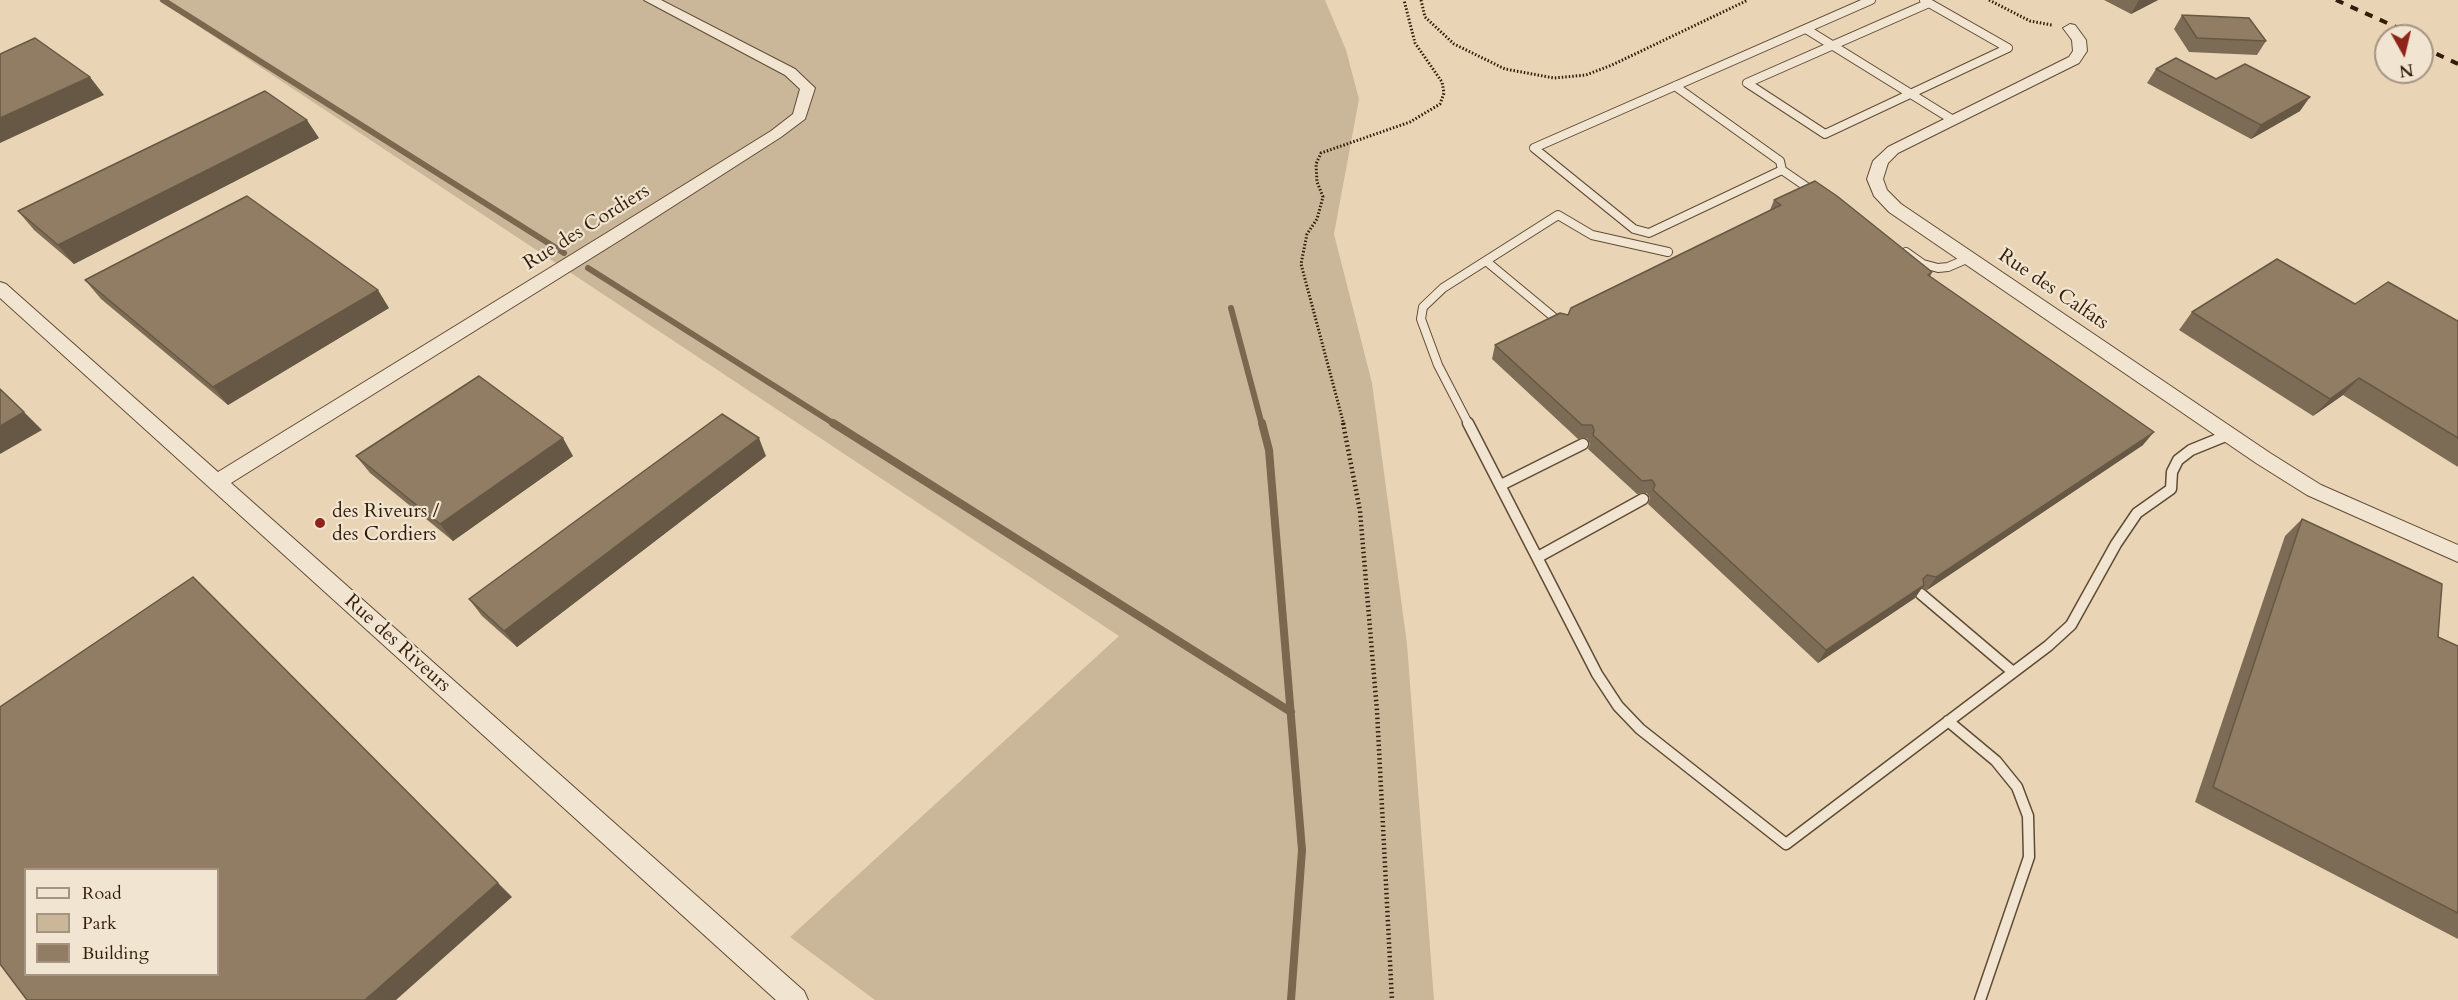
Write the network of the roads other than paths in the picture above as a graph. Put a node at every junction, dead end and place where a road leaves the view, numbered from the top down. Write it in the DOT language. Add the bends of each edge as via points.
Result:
graph roads {
  1 [pos="651,0"];
  2 [pos="1871,0"];
  3 [pos="1927,1"];
  4 [pos="2070,28"];
  5 [pos="1806,29"];
  6 [pos="1833,45"];
  7 [pos="1675,86"];
  8 [pos="1911,94"];
  9 [pos="1953,120"];
  10 [pos="1782,170"];
  11 [pos="1818,195"];
  12 [pos="1901,248"];
  13 [pos="1668,252"];
  14 [pos="1969,258"];
  15 [pos="1486,261"];
  16 [pos="0,288"];
  17 [pos="1562,324"];
  18 [pos="2228,435"];
  19 [pos="1583,444"];
  20 [pos="216,483"];
  21 [pos="1501,484"];
  22 [pos="1642,499"];
  23 [pos="2458,554"];
  24 [pos="1538,557"];
  25 [pos="1921,594"];
  26 [pos="2013,672"];
  27 [pos="1948,721"];
  28 [pos="795,1000"];
  29 [pos="1980,1000"];
  1 -- 20 [label="street, Rue des Cordiers" via="790,72 808,88 800,116 620,234"];
  2 -- 5 [label="lane"];
  3 -- 6 [label="lane"];
  3 -- 8 [label="lane" via="2008,48"];
  4 -- 9 [label="street, Rue des Calfats" via="2079,40 2080,51 2074,60"];
  5 -- 6 [label="lane"];
  5 -- 7 [label="lane"];
  6 -- 8 [label="lane"];
  6 -- 8 [label="lane" via="1747,83 1825,134"];
  7 -- 10 [label="lane" via="1780,161"];
  7 -- 10 [label="lane" via="1534,148 1634,229 1649,233"];
  8 -- 9 [label="lane"];
  9 -- 14 [label="street, Rue des Calfats" via="1893,150 1881,161 1875,179 1880,192 1895,208"];
  10 -- 11 [label="lane"];
  12 -- 14 [label="lane" via="1923,264 1938,268"];
  13 -- 15 [label="lane" via="1593,235 1558,214"];
  14 -- 18 [label="street, Rue des Calfats"];
  15 -- 17 [label="lane"];
  15 -- 21 [label="lane" via="1430,298 1423,307 1422,319 1438,364"];
  16 -- 20 [label="street, Rue des Riveurs"];
  18 -- 23 [label="street, Rue des Calfats" via="2314,489"];
  18 -- 26 [label="lane" via="2191,450 2178,460 2172,472 2171,489 2137,513 2071,625"];
  19 -- 21 [label="lane"];
  20 -- 28 [label="street, Rue des Riveurs"];
  21 -- 24 [label="lane"];
  22 -- 24 [label="lane"];
  24 -- 27 [label="lane" via="1618,706 1640,729 1786,844"];
  25 -- 26 [label="lane"];
  26 -- 27 [label="lane"];
  27 -- 29 [label="lane" via="1996,761 2018,787 2028,816 2029,857"];
}
